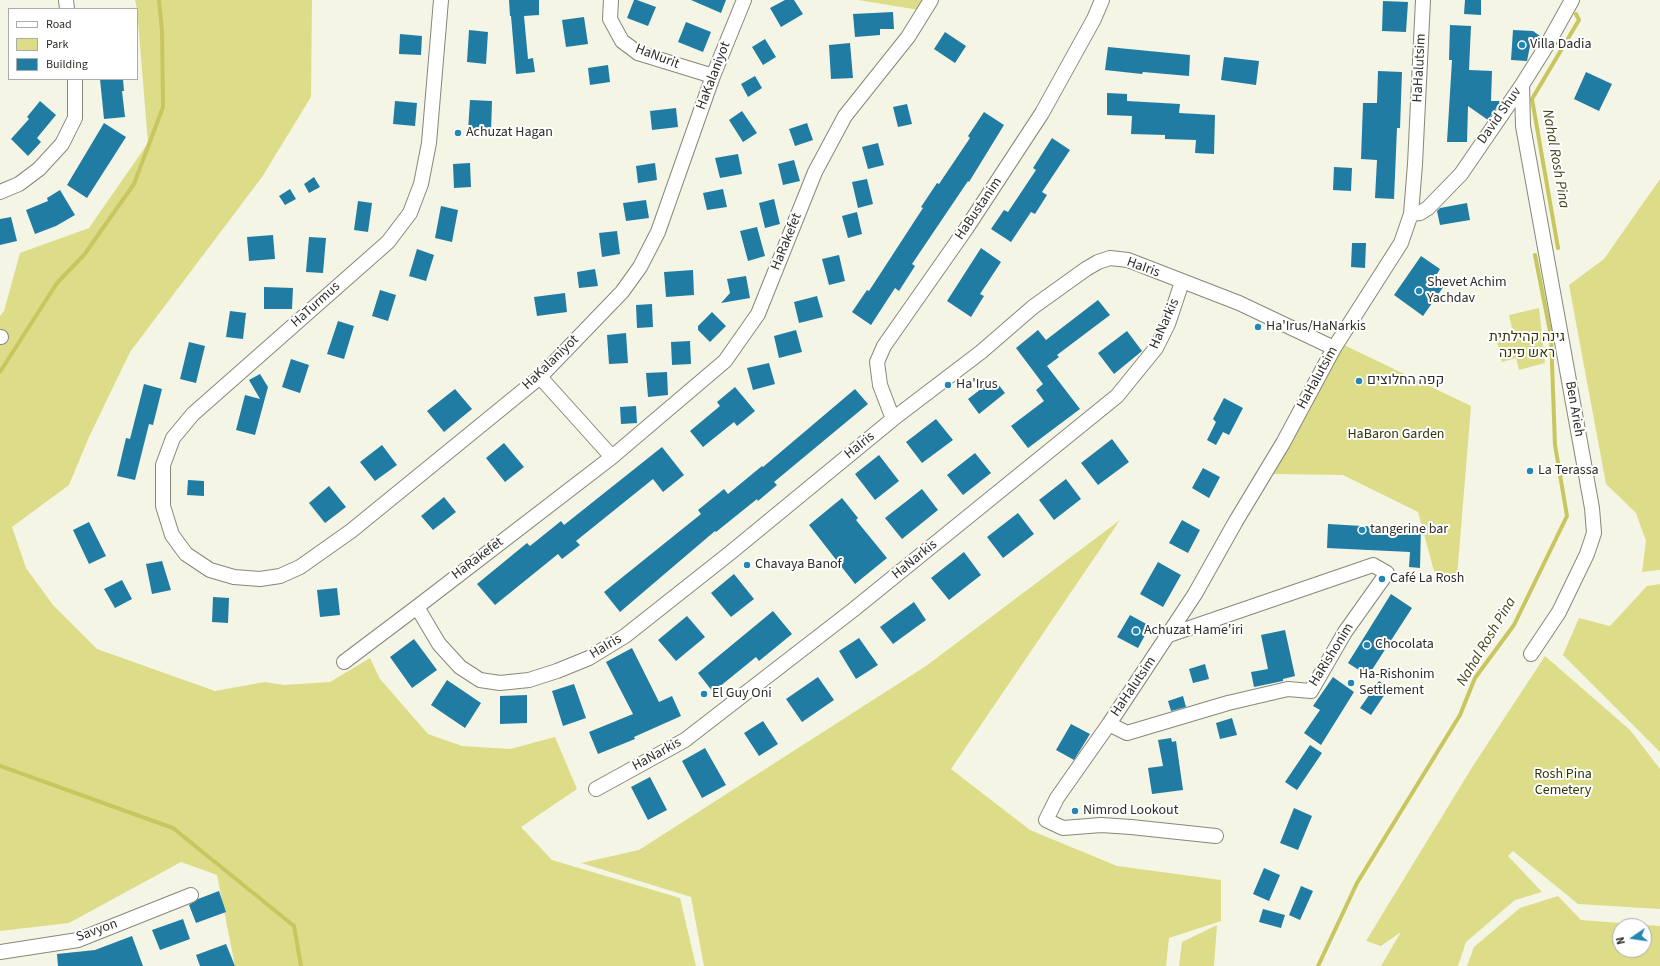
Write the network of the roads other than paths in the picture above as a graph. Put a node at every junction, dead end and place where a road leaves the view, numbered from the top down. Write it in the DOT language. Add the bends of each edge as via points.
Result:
graph roads {
  1 [pos="441,0"];
  2 [pos="611,0"];
  3 [pos="744,0"];
  4 [pos="931,0"];
  5 [pos="1102,0"];
  6 [pos="1423,0"];
  7 [pos="1572,0"];
  8 [pos="713,76"];
  9 [pos="75,80"];
  10 [pos="1522,85"];
  11 [pos="1523,126"];
  12 [pos="1488,132"];
  13 [pos="0,192"];
  14 [pos="1411,214"];
  15 [pos="1182,282"];
  16 [pos="1334,348"];
  17 [pos="540,377"];
  18 [pos="893,419"];
  19 [pos="612,457"];
  20 [pos="210,570"];
  21 [pos="418,607"];
  22 [pos="1169,635"];
  23 [pos="1532,654"];
  24 [pos="344,662"];
  25 [pos="1109,724"];
  26 [pos="596,788"];
  27 [pos="1216,836"];
  28 [pos="191,895"];
  29 [pos="0,952"];
  1 -- 20 [label="street, HaTurmus" via="429,143 422,184 410,213 388,242 193,414 173,438 163,465 163,506 172,535 186,554"];
  2 -- 8 [label="street, HaNurit" via="610,19 622,41 638,53"];
  3 -- 8 [label="street, HaKalaniyot"];
  4 -- 19 [label="street, HaRakefet" via="908,37 845,116 815,172 754,320 725,361"];
  5 -- 18 [label="street, HaBustanim" via="1042,113 966,229 884,346 877,362 880,384"];
  6 -- 14 [label="street, HaHalutsim" via="1416,164"];
  7 -- 10 [label="street, David Shuv"];
  8 -- 17 [label="street, HaKalaniyot" via="658,232 640,267 622,292"];
  9 -- 13 [label="street" via="75,118 62,144 39,169 19,184"];
  10 -- 11 [label="street, Ben Arieh"];
  10 -- 12 [label="street, David Shuv"];
  11 -- 12 [label="street" via="1516,120 1507,120"];
  11 -- 23 [label="street, Ben Arieh" via="1591,500 1594,533 1587,554 1559,612"];
  12 -- 14 [label="street, David Shuv" via="1455,179 1428,208 1420,213"];
  14 -- 16 [label="street, HaHalutsim" via="1401,243"];
  15 -- 16 [label="street, HaIris" via="1239,303"];
  15 -- 18 [label="street, HaIris" via="1128,260 1110,258 1098,262 1033,307 981,352"];
  15 -- 26 [label="street, HaNarkis" via="1168,324 1156,348 1117,396 853,610 684,740"];
  16 -- 22 [label="street, HaHalutsim" via="1283,443"];
  17 -- 19 [label="street"];
  17 -- 20 [label="street, HaKalaniyot" via="351,532 300,567 280,576 260,579 234,577"];
  18 -- 21 [label="street, HaIris" via="625,636 589,658 557,671 528,680 500,683 480,680 460,667 439,644"];
  19 -- 21 [label="street, HaRakefet"];
  21 -- 24 [label="street, HaRakefet"];
  22 -- 25 [label="street, HaHalutsim"];
  22 -- 25 [label="street, HaRishonim" via="1373,565 1387,573 1345,632 1311,690 1288,690 1235,702 1127,733"];
  25 -- 27 [label="street, HaHalutsim" via="1057,798 1046,820 1063,828 1131,826"];
  28 -- 29 [label="street, Savyon" via="78,940"];
}
